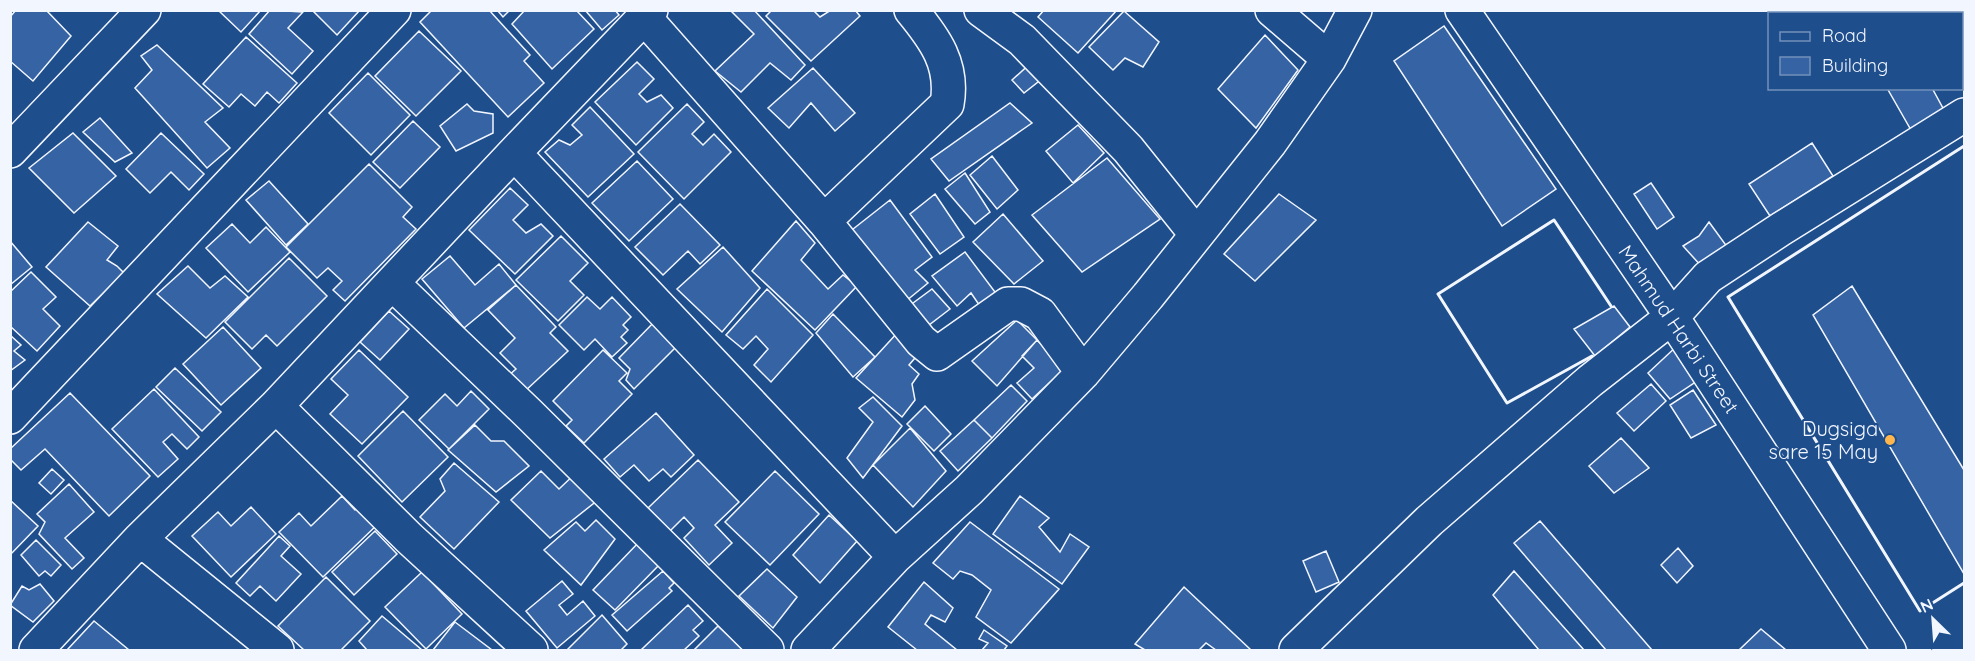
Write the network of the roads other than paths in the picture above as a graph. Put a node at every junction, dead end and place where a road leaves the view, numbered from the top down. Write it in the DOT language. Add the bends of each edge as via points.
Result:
graph roads {
  1 [pos="144,10"];
  2 [pos="394,10"];
  3 [pos="911,10"];
  4 [pos="981,10"];
  5 [pos="1272,10"];
  6 [pos="1354,10"];
  7 [pos="1462,10"];
  8 [pos="647,14"];
  9 [pos="1329,59"];
  10 [pos="1965,115"];
  11 [pos="10,150"];
  12 [pos="514,153"];
  13 [pos="824,221"];
  14 [pos="1196,234"];
  15 [pos="392,283"];
  16 [pos="1672,316"];
  17 [pos="1083,373"];
  18 [pos="276,406"];
  19 [pos="10,417"];
  20 [pos="140,539"];
  21 [pos="896,557"];
  22 [pos="36,651"];
  23 [pos="277,651"];
  24 [pos="531,651"];
  25 [pos="767,651"];
  26 [pos="808,651"];
  27 [pos="1296,651"];
  28 [pos="1889,651"];
  1 -- 11 [label="street"];
  2 -- 19 [label="street"];
  3 -- 13 [label="street" via="933,36 946,64 950,87 947,104"];
  4 -- 14 [label="street" via="1022,40 1128,149"];
  5 -- 9 [label="street"];
  6 -- 9 [label="street"];
  7 -- 16 [label="street, Mahmud Harbi Street"];
  8 -- 12 [label="street"];
  8 -- 13 [label="street"];
  9 -- 14 [label="street" via="1270,143"];
  10 -- 16 [label="street" via="1708,277"];
  12 -- 15 [label="street"];
  12 -- 21 [label="street"];
  13 -- 17 [label="street" via="921,341 937,354 1008,304 1021,304 1040,314"];
  14 -- 17 [label="street"];
  15 -- 18 [label="street"];
  15 -- 25 [label="street"];
  16 -- 27 [label="street" via="1590,381 1430,521"];
  16 -- 28 [label="street, Mahmud Harbi Street"];
  17 -- 21 [label="street" via="969,490"];
  18 -- 20 [label="street"];
  18 -- 24 [label="street" via="409,538"];
  20 -- 22 [label="street"];
  20 -- 23 [label="street"];
  21 -- 26 [label="street"];
}
